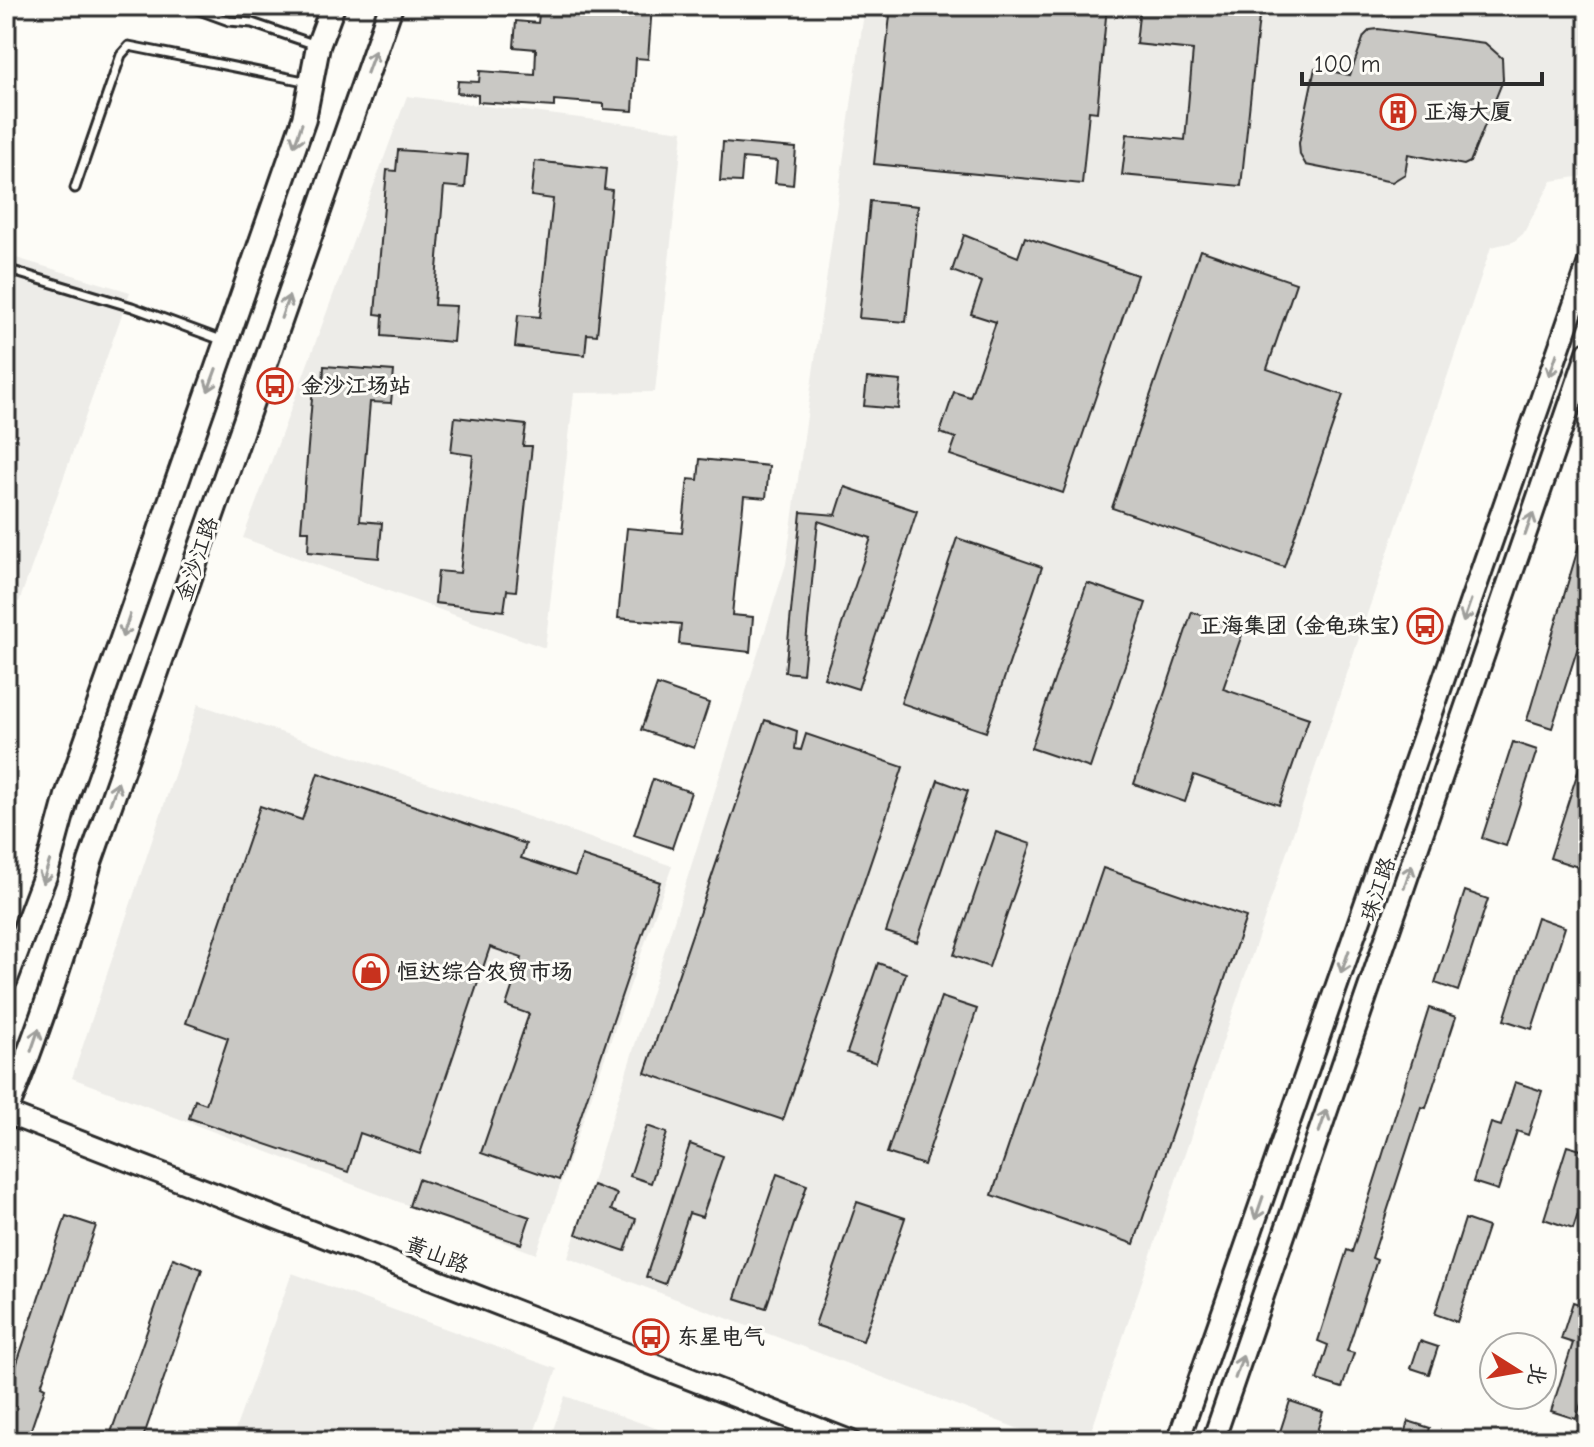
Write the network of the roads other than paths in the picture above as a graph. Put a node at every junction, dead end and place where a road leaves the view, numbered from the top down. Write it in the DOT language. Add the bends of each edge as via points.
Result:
graph roads {
  1 [pos="188,6"];
  2 [pos="333,6"];
  3 [pos="391,6"];
  4 [pos="318,46"];
  5 [pos="311,83"];
  6 [pos="75,188"];
  7 [pos="1588,265"];
  8 [pos="6,269"];
  9 [pos="226,341"];
  10 [pos="1588,352"];
  11 [pos="6,979"];
  12 [pos="6,1113"];
  13 [pos="850,1441"];
  14 [pos="1178,1441"];
  15 [pos="1213,1441"];
  1 -- 4 [label="lane"];
  2 -- 4 [label="main road, 金沙江路"];
  12 -- 3 [label="main road, 金沙江路, one-way"];
  4 -- 5 [label="main road, 金沙江路"];
  5 -- 6 [label="lane" via="129,46 121,55"];
  5 -- 9 [label="main road, 金沙江路, one-way" via="304,119"];
  7 -- 14 [label="main road, one-way"];
  8 -- 9 [label="lane"];
  9 -- 11 [label="main road, 金沙江路, one-way"];
  15 -- 10 [label="main road, 珠江路, one-way"];
  12 -- 13 [label="main road, 黄山路"];
}
